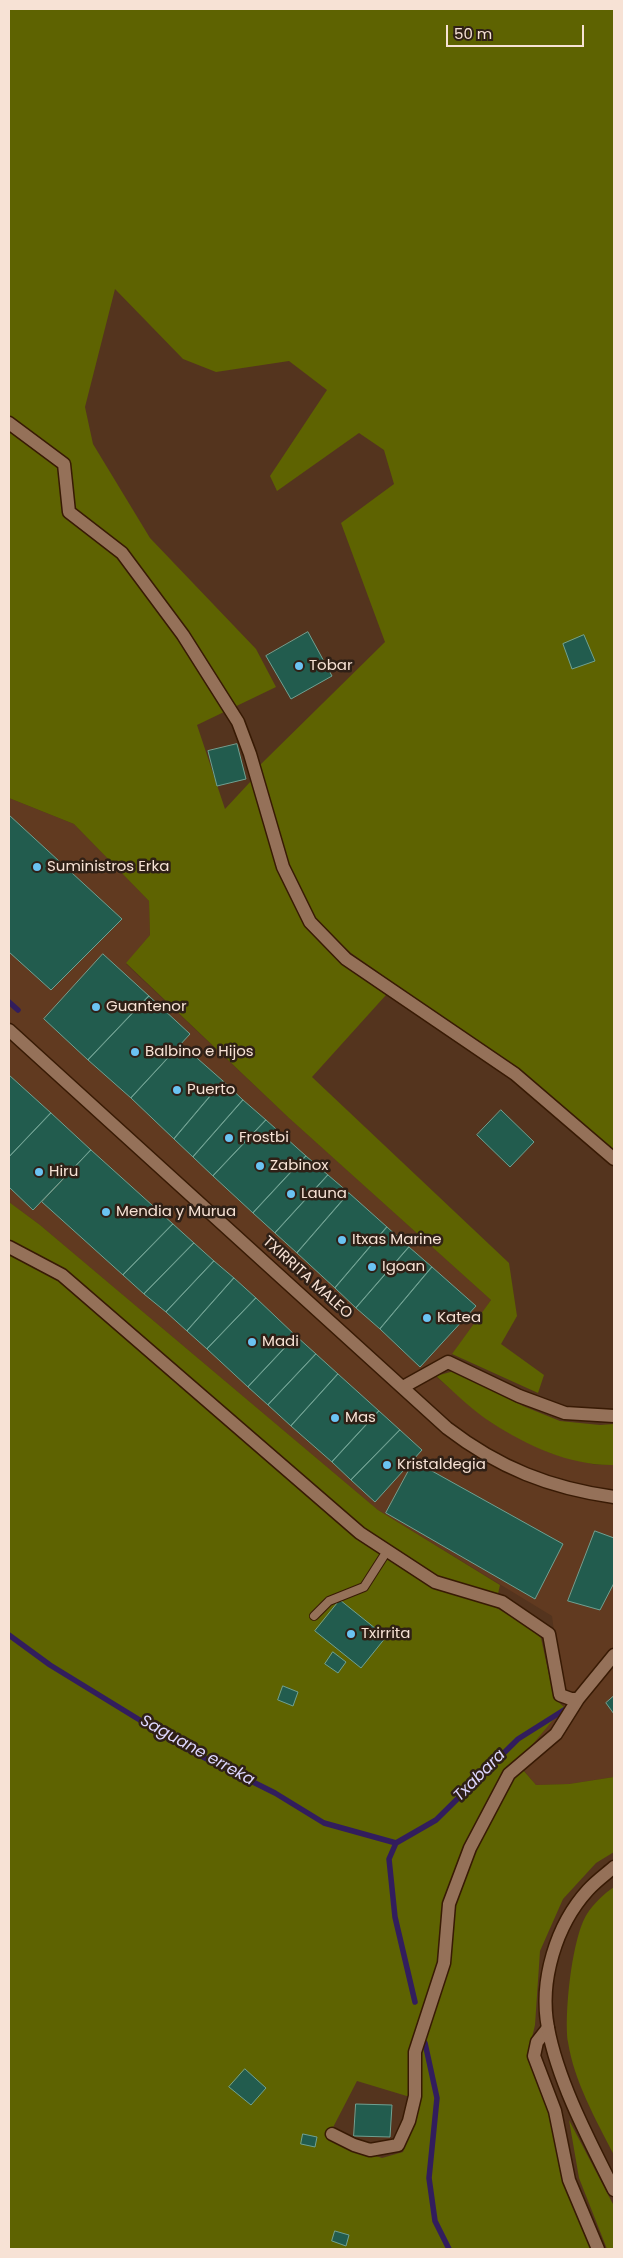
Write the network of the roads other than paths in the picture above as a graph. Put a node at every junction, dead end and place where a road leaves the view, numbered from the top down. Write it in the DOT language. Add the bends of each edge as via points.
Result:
graph roads {
  1 [pos="9,424"];
  2 [pos="9,1030"];
  3 [pos="614,1159"];
  4 [pos="9,1248"];
  5 [pos="403,1388"];
  6 [pos="614,1416"];
  7 [pos="614,1497"];
  8 [pos="387,1551"];
  9 [pos="314,1616"];
  10 [pos="614,1655"];
  11 [pos="578,1699"];
  12 [pos="614,1867"];
  13 [pos="548,2028"];
  14 [pos="332,2134"];
  15 [pos="614,2190"];
  16 [pos="598,2249"];
  1 -- 3 [label="street" via="64,464 68,512 122,553 183,635 238,722 283,867 310,922 346,960 515,1074"];
  2 -- 5 [label="street, TXIRRITA MALEO"];
  4 -- 8 [label="street" via="62,1275 298,1481 360,1533"];
  5 -- 6 [label="street" via="448,1362 519,1396 565,1413"];
  5 -- 7 [label="street, TXIRRITA MALEO" via="448,1428 491,1458 565,1488"];
  8 -- 9 [label="lane" via="364,1587 329,1601"];
  8 -- 11 [label="street" via="435,1582 502,1602 549,1634 560,1695"];
  10 -- 11 [label="street"];
  11 -- 14 [label="street" via="556,1734 509,1774 470,1848 449,1904 444,1963 415,2052 415,2096 409,2121 398,2145 370,2150"];
  12 -- 13 [label="street" via="588,1890 565,1923 552,1955 546,1992"];
  13 -- 15 [label="street" via="571,2098"];
  13 -- 16 [label="street" via="537,2042 534,2056 555,2111 569,2180"];
}
